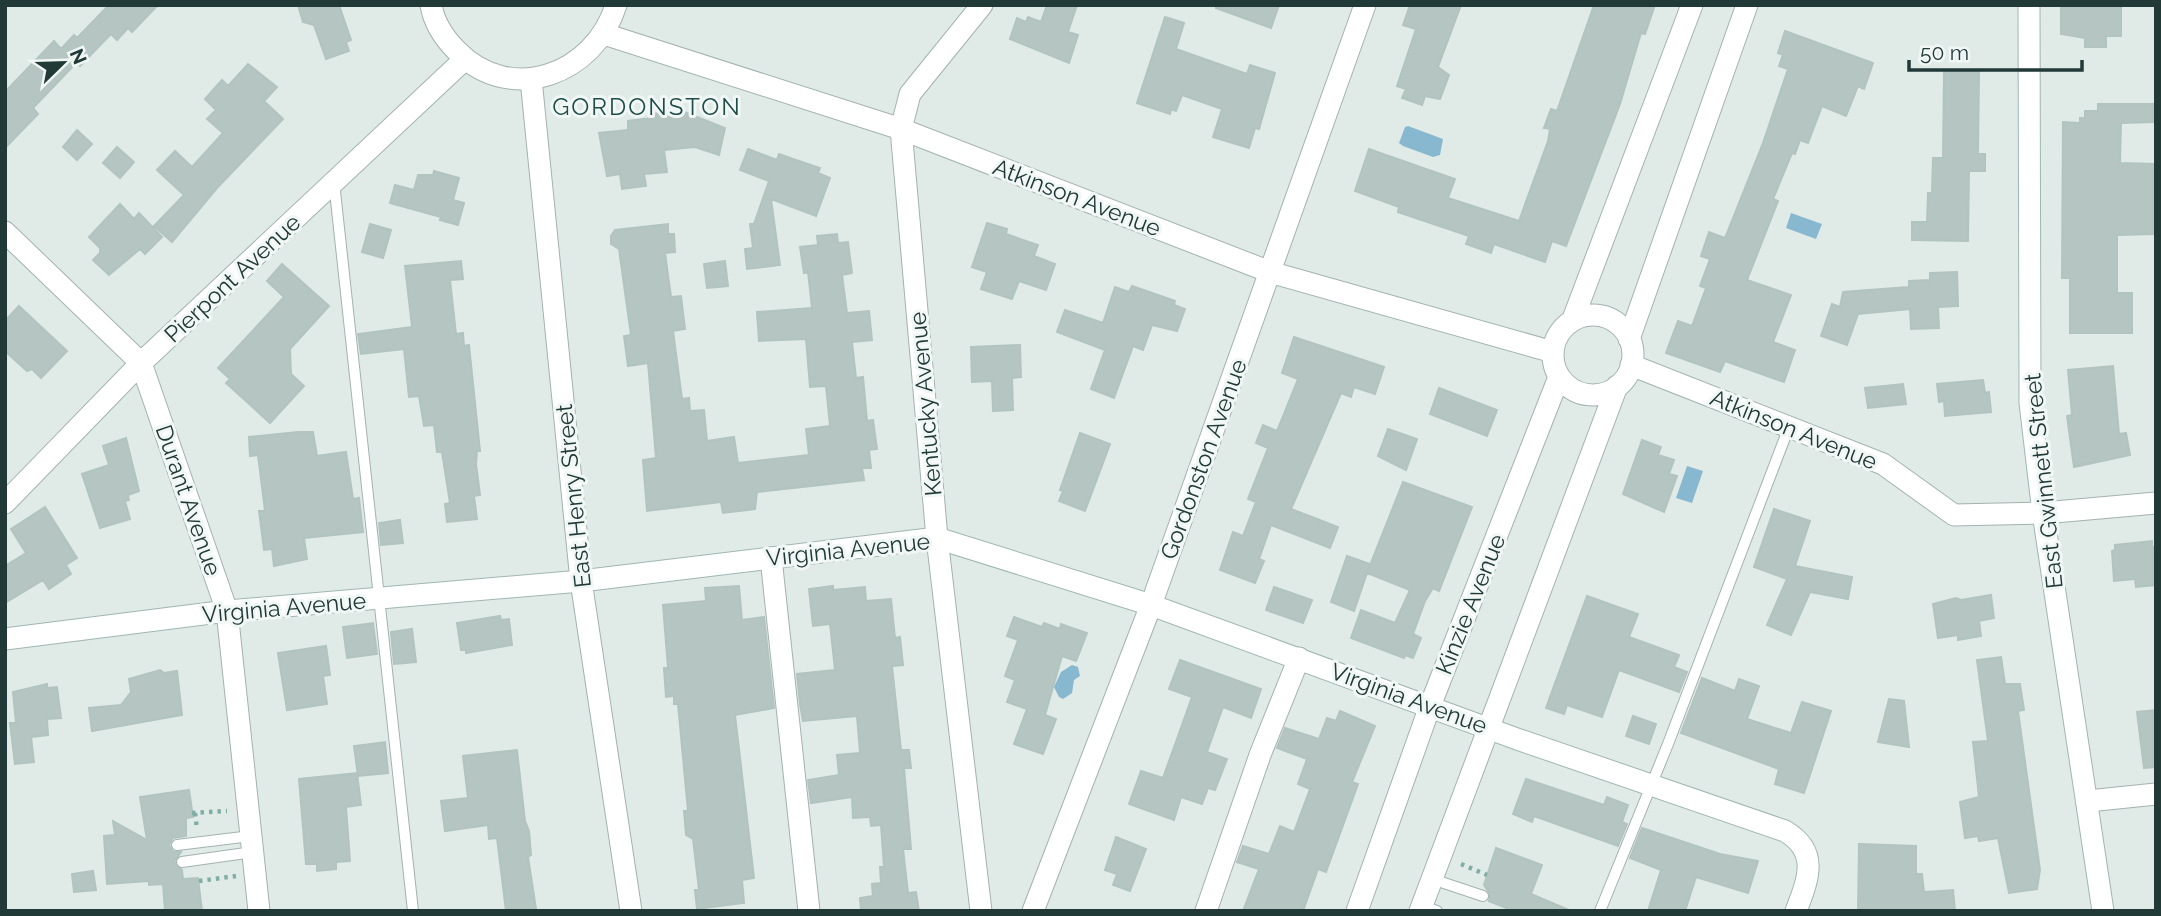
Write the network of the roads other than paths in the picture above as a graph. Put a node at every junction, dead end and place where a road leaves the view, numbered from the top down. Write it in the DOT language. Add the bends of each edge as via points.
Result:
graph roads {
  1 [pos="431,5"];
  2 [pos="616,5"];
  3 [pos="982,5"];
  4 [pos="1365,5"];
  5 [pos="1692,5"];
  6 [pos="1747,5"];
  7 [pos="2029,5"];
  8 [pos="604,34"];
  9 [pos="465,59"];
  10 [pos="531,79"];
  11 [pos="901,129"];
  12 [pos="334,182"];
  13 [pos="9,242"];
  14 [pos="1270,272"];
  15 [pos="1573,319"];
  16 [pos="1629,339"];
  17 [pos="1553,352"];
  18 [pos="141,363"];
  19 [pos="1631,365"];
  20 [pos="1559,377"];
  21 [pos="1617,386"];
  22 [pos="1789,427"];
  23 [pos="5,503"];
  24 [pos="2156,503"];
  25 [pos="2043,513"];
  26 [pos="937,538"];
  27 [pos="771,558"];
  28 [pos="581,581"];
  29 [pos="377,598"];
  30 [pos="1151,605"];
  31 [pos="228,611"];
  32 [pos="5,639"];
  33 [pos="1298,658"];
  34 [pos="1430,706"];
  35 [pos="1488,726"];
  36 [pos="1650,784"];
  37 [pos="2156,794"];
  38 [pos="2088,801"];
  39 [pos="252,844"];
  40 [pos="177,845"];
  41 [pos="182,862"];
  42 [pos="1432,878"];
  43 [pos="1483,896"];
  44 [pos="1427,909"];
  45 [pos="259,911"];
  46 [pos="414,911"];
  47 [pos="631,911"];
  48 [pos="809,911"];
  49 [pos="981,911"];
  50 [pos="1033,911"];
  51 [pos="1206,911"];
  52 [pos="1357,911"];
  53 [pos="1600,911"];
  54 [pos="1796,911"];
  55 [pos="2103,911"];
  1 -- 9 [label="street" via="445,39"];
  2 -- 8 [label="street"];
  3 -- 11 [label="street, Kentucky Avenue" via="910,93"];
  4 -- 14 [label="street, Gordonston Avenue"];
  5 -- 15 [label="street"];
  6 -- 16 [label="street"];
  7 -- 25 [label="street, East Gwinnett Street" via="2030,403"];
  8 -- 10 [label="street" via="560,72"];
  8 -- 11 [label="street, Atkinson Avenue"];
  9 -- 10 [label="street" via="508,78"];
  9 -- 12 [label="street, Pierpont Avenue"];
  10 -- 28 [label="street, East Henry Street"];
  11 -- 14 [label="street, Atkinson Avenue"];
  11 -- 26 [label="street, Kentucky Avenue"];
  12 -- 18 [label="street, Pierpont Avenue"];
  12 -- 29 [label="lane"];
  13 -- 18 [label="street, Durant Avenue"];
  14 -- 17 [label="street, Atkinson Avenue"];
  14 -- 30 [label="street, Gordonston Avenue"];
  15 -- 16 [label="street" via="1599,315 1612,319"];
  15 -- 17 [label="street" via="1563,328"];
  16 -- 19 [label="street"];
  17 -- 20 [label="street"];
  18 -- 23 [label="street, Pierpont Avenue"];
  18 -- 31 [label="street, Durant Avenue"];
  19 -- 21 [label="street"];
  19 -- 22 [label="street, Atkinson Avenue"];
  20 -- 21 [label="street" via="1580,393"];
  20 -- 34 [label="street, Kinzie Avenue"];
  21 -- 35 [label="street"];
  22 -- 25 [label="street, Atkinson Avenue" via="1883,464 1954,515"];
  22 -- 36 [label="lane"];
  24 -- 25 [label="street, Atkinson Avenue"];
  25 -- 38 [label="street, East Gwinnett Street"];
  26 -- 27 [label="street, Virginia Avenue"];
  26 -- 30 [label="street, Virginia Avenue"];
  26 -- 49 [label="street, Kentucky Avenue"];
  27 -- 28 [label="street, Virginia Avenue"];
  27 -- 48 [label="street"];
  28 -- 29 [label="street, Virginia Avenue"];
  28 -- 47 [label="street, East Henry Street"];
  29 -- 31 [label="street, Virginia Avenue"];
  29 -- 46 [label="lane"];
  30 -- 33 [label="street, Virginia Avenue"];
  30 -- 50 [label="street, Gordonston Avenue"];
  31 -- 32 [label="street, Virginia Avenue"];
  31 -- 39 [label="street, Durant Avenue"];
  33 -- 34 [label="street, Virginia Avenue"];
  33 -- 51 [label="street" via="1259,755"];
  34 -- 35 [label="street, Virginia Avenue"];
  34 -- 52 [label="street, Kinzie Avenue"];
  35 -- 36 [label="street, Virginia Avenue"];
  35 -- 42 [label="street"];
  36 -- 53 [label="lane"];
  36 -- 54 [label="street, Virginia Avenue" via="1797,838 1806,850 1809,867"];
  37 -- 38 [label="street"];
  38 -- 55 [label="street, East Gwinnett Street"];
  39 -- 40 [label="lane"];
  39 -- 41 [label="lane"];
  39 -- 45 [label="street, Durant Avenue"];
  42 -- 43 [label="lane"];
  42 -- 44 [label="street"];
}
